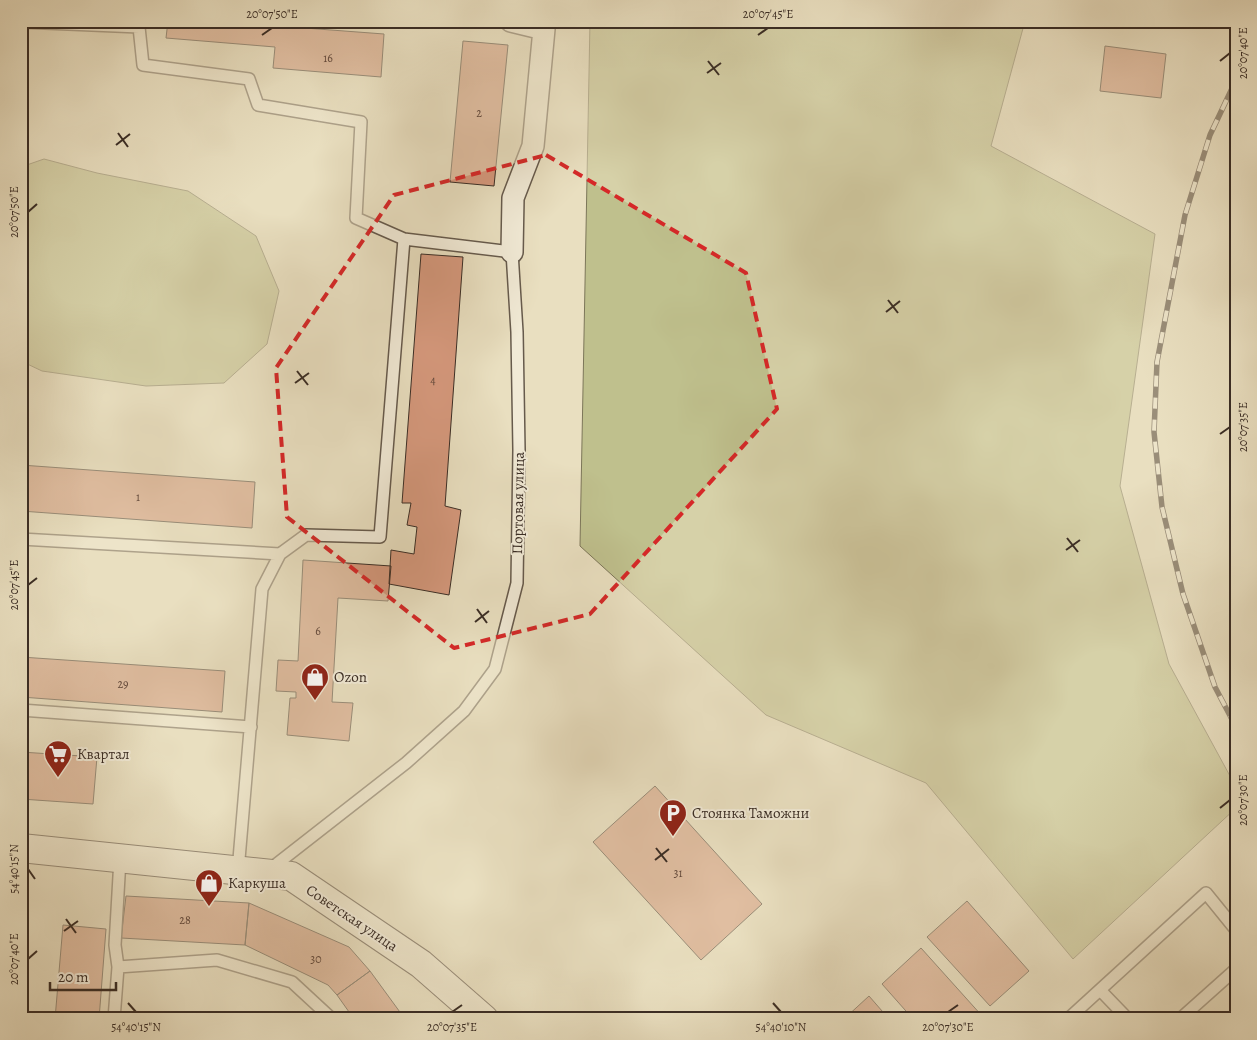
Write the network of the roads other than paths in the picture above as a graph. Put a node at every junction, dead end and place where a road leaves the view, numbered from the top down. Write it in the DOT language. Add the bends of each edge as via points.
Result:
graph roads {
  1 [pos="512,21"];
  2 [pos="21,22"];
  3 [pos="404,239"];
  4 [pos="512,252"];
  5 [pos="21,539"];
  6 [pos="280,554"];
  7 [pos="21,710"];
  8 [pos="251,727"];
  9 [pos="21,848"];
  10 [pos="120,859"];
  11 [pos="251,872"];
  12 [pos="1236,930"];
  13 [pos="118,967"];
  14 [pos="1236,969"];
  15 [pos="1100,990"];
  16 [pos="114,1019"];
  17 [pos="332,1019"];
  18 [pos="484,1019"];
  19 [pos="1068,1019"];
  20 [pos="1128,1019"];
  21 [pos="1180,1019"];
  1 -- 4 [label="street, Портовая улица" via="544,29 533,146 512,198"];
  2 -- 3 [label="lane" via="139,26 143,66 249,79 258,105 362,122 356,218"];
  3 -- 4 [label="lane"];
  3 -- 6 [label="lane" via="380,537 306,535"];
  4 -- 11 [label="lane, Портовая улица" via="518,332 517,583 495,669 464,711 406,763"];
  5 -- 6 [label="lane"];
  6 -- 8 [label="lane" via="262,589"];
  7 -- 8 [label="lane"];
  8 -- 11 [label="lane"];
  9 -- 10 [label="street, Советская улица"];
  10 -- 11 [label="street, Советская улица"];
  10 -- 13 [label="lane" via="115,945"];
  11 -- 18 [label="street, Советская улица" via="291,876 420,964"];
  12 -- 15 [label="lane" via="1206,893"];
  13 -- 16 [label="lane"];
  13 -- 17 [label="lane" via="217,960 292,982"];
  14 -- 21 [label="lane"];
  15 -- 19 [label="lane"];
  15 -- 20 [label="lane"];
}
